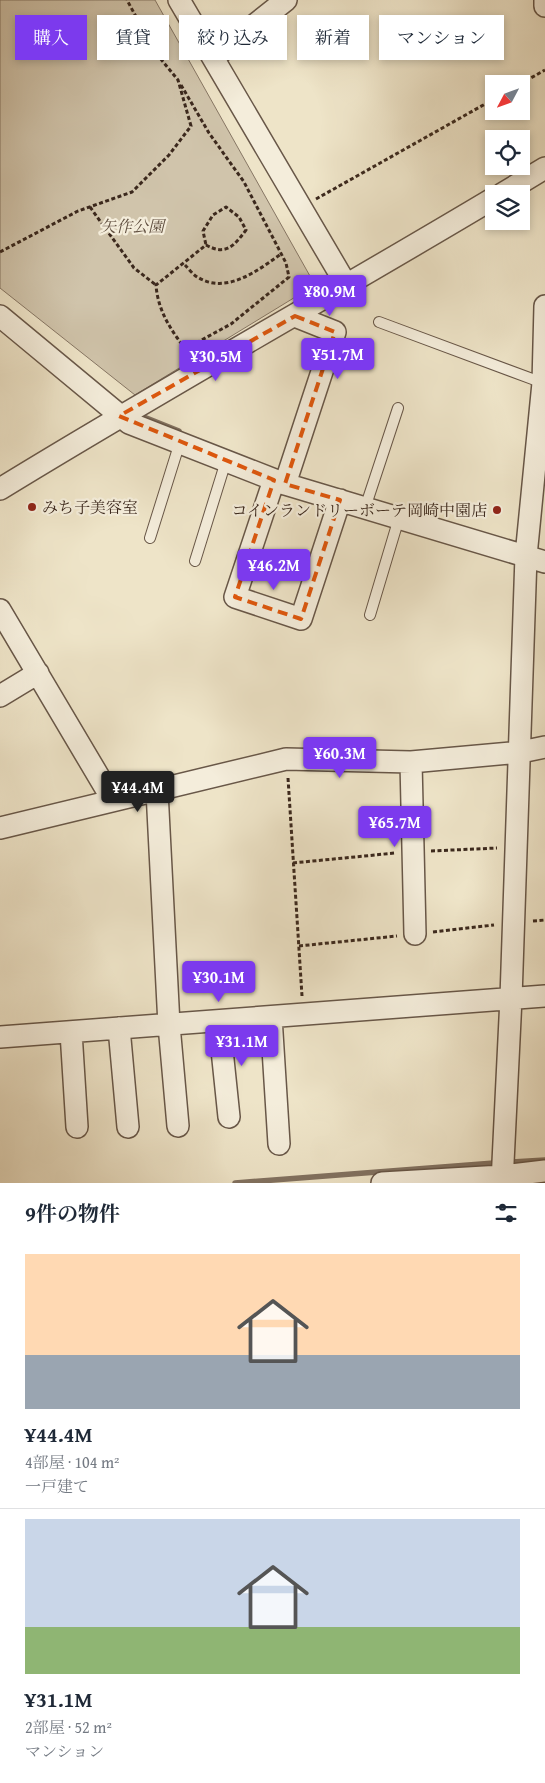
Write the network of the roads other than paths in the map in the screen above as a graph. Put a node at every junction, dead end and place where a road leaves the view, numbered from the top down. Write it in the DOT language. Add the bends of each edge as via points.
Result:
graph roads {
  1 [pos="179,0"];
  2 [pos="545,0"];
  3 [pos="283,1"];
  4 [pos="545,6"];
  5 [pos="188,15"];
  6 [pos="266,15"];
  7 [pos="214,60"];
  8 [pos="545,168"];
  9 [pos="517,185"];
  10 [pos="485,203"];
  11 [pos="346,286"];
  12 [pos="545,306"];
  13 [pos="0,316"];
  14 [pos="295,316"];
  15 [pos="379,322"];
  16 [pos="544,384"];
  17 [pos="398,408"];
  18 [pos="119,416"];
  19 [pos="180,442"];
  20 [pos="226,461"];
  21 [pos="280,482"];
  22 [pos="0,489"];
  23 [pos="340,500"];
  24 [pos="365,508"];
  25 [pos="399,518"];
  26 [pos="150,538"];
  27 [pos="536,559"];
  28 [pos="194,560"];
  29 [pos="0,610"];
  30 [pos="370,615"];
  31 [pos="38,673"];
  32 [pos="0,696"];
  33 [pos="545,747"];
  34 [pos="521,752"];
  35 [pos="411,762"];
  36 [pos="156,791"];
  37 [pos="112,799"];
  38 [pos="0,828"];
  39 [pos="415,934"];
  40 [pos="545,996"];
  41 [pos="511,998"];
  42 [pos="271,1017"];
  43 [pos="219,1021"];
  44 [pos="169,1025"];
  45 [pos="119,1028"];
  46 [pos="71,1032"];
  47 [pos="0,1037"];
  48 [pos="229,1117"];
  49 [pos="178,1126"];
  50 [pos="77,1127"];
  51 [pos="128,1127"];
  52 [pos="279,1144"];
  53 [pos="545,1171"];
  54 [pos="502,1180"];
  55 [pos="382,1183"];
  1 -- 5 [label="street"];
  2 -- 4 [label="street"];
  3 -- 6 [label="street"];
  7 -- 11 [label="street"];
  8 -- 9 [label="street"];
  10 -- 11 [label="street"];
  11 -- 14 [label="street"];
  12 -- 16 [label="street"];
  13 -- 18 [label="street"];
  14 -- 18 [label="street"];
  14 -- 21 [label="street" via="335,332"];
  15 -- 16 [label="lane"];
  16 -- 27 [label="street"];
  17 -- 24 [label="lane"];
  18 -- 19 [label="street" via="129,423"];
  18 -- 22 [label="street"];
  19 -- 20 [label="street"];
  19 -- 26 [label="lane"];
  20 -- 21 [label="street"];
  20 -- 28 [label="lane"];
  21 -- 23 [label="street"];
  21 -- 23 [label="street" via="235,597 301,619"];
  23 -- 24 [label="street"];
  24 -- 25 [label="street"];
  25 -- 27 [label="street"];
  25 -- 30 [label="lane"];
  27 -- 34 [label="street"];
  29 -- 31 [label="street"];
  31 -- 32 [label="street"];
  31 -- 37 [label="street"];
  33 -- 34 [label="street"];
  34 -- 35 [label="street"];
  34 -- 41 [label="street"];
  35 -- 36 [label="street" via="286,759"];
  35 -- 39 [label="street"];
  36 -- 37 [label="street"];
  36 -- 44 [label="street"];
  37 -- 38 [label="street"];
  40 -- 41 [label="street"];
  41 -- 42 [label="street"];
  41 -- 54 [label="street"];
  42 -- 43 [label="street"];
  42 -- 52 [label="street"];
  43 -- 44 [label="street"];
  43 -- 48 [label="street"];
  44 -- 45 [label="street"];
  44 -- 49 [label="street"];
  45 -- 46 [label="street"];
  45 -- 51 [label="street"];
  46 -- 47 [label="street"];
  46 -- 50 [label="street"];
  53 -- 54 [label="street"];
  54 -- 55 [label="street"];
}
